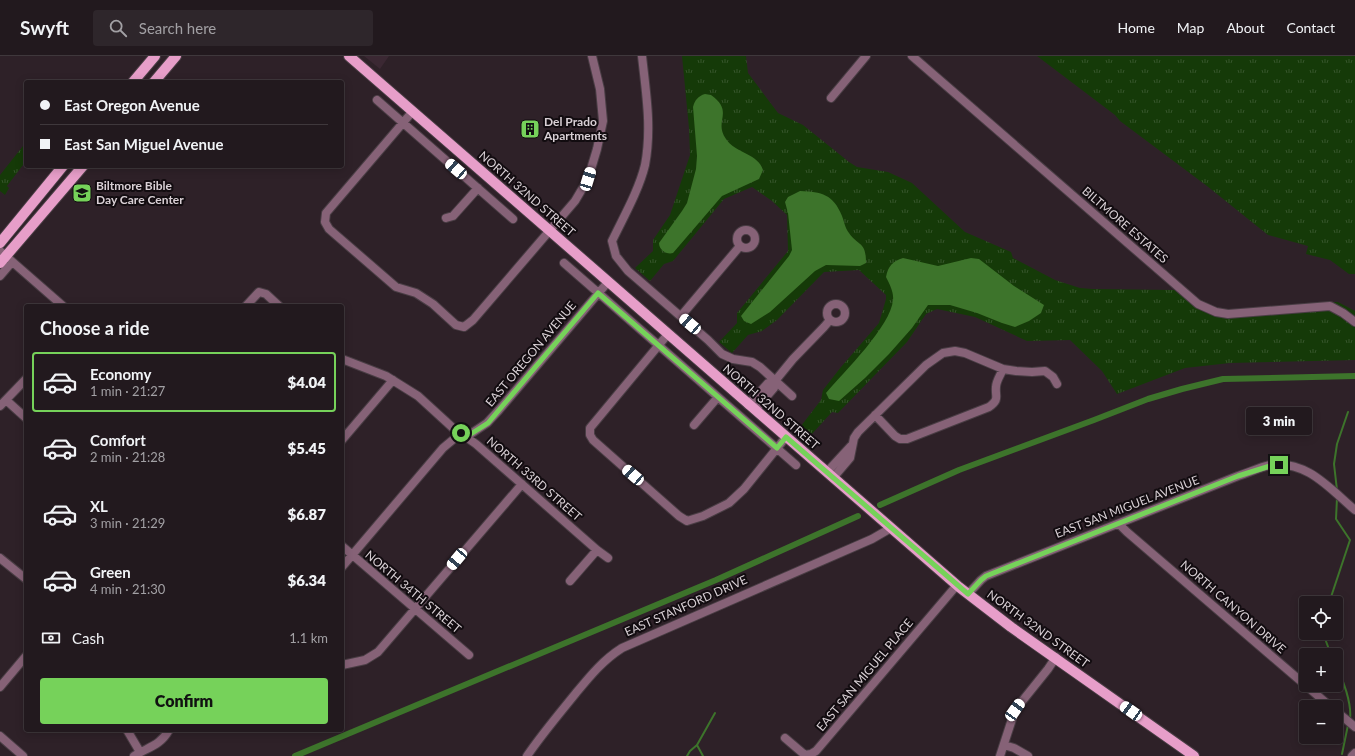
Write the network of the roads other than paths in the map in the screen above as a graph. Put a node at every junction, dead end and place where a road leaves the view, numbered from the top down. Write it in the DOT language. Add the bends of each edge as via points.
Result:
graph roads {
  1 [pos="155,56"];
  2 [pos="176,56"];
  3 [pos="349,56"];
  4 [pos="592,56"];
  5 [pos="642,56"];
  6 [pos="866,56"];
  7 [pos="912,56"];
  8 [pos="135,80"];
  9 [pos="156,80"];
  10 [pos="831,98"];
  11 [pos="377,100"];
  12 [pos="413,111"];
  13 [pos="403,122"];
  14 [pos="61,168"];
  15 [pos="81,168"];
  16 [pos="478,188"];
  17 [pos="446,218"];
  18 [pos="513,219"];
  19 [pos="549,231"];
  20 [pos="0,243"];
  21 [pos="740,246"];
  22 [pos="4,258"];
  23 [pos="564,263"];
  24 [pos="0,276"];
  25 [pos="608,282"];
  26 [pos="598,293"];
  27 [pos="61,304"];
  28 [pos="248,304"];
  29 [pos="277,304"];
  30 [pos="681,316"];
  31 [pos="830,320"];
  32 [pos="1355,322"];
  33 [pos="668,334"];
  34 [pos="659,346"];
  35 [pos="344,360"];
  36 [pos="1003,369"];
  37 [pos="393,380"];
  38 [pos="24,381"];
  39 [pos="775,381"];
  40 [pos="1057,384"];
  41 [pos="792,396"];
  42 [pos="718,397"];
  43 [pos="3,403"];
  44 [pos="752,408"];
  45 [pos="875,415"];
  46 [pos="24,417"];
  47 [pos="694,425"];
  48 [pos="464,435"];
  49 [pos="786,437"];
  50 [pos="344,438"];
  51 [pos="777,448"];
  52 [pos="796,465"];
  53 [pos="830,475"];
  54 [pos="522,484"];
  55 [pos="1355,510"];
  56 [pos="1119,524"];
  57 [pos="891,528"];
  58 [pos="344,548"];
  59 [pos="597,550"];
  60 [pos="352,555"];
  61 [pos="0,558"];
  62 [pos="608,558"];
  63 [pos="344,565"];
  64 [pos="24,577"];
  65 [pos="570,581"];
  66 [pos="957,585"];
  67 [pos="968,594"];
  68 [pos="415,609"];
  69 [pos="469,655"];
  70 [pos="1056,657"];
  71 [pos="24,661"];
  72 [pos="344,665"];
  73 [pos="0,687"];
  74 [pos="1323,700"];
  75 [pos="1343,717"];
  76 [pos="1355,727"];
  77 [pos="129,732"];
  78 [pos="168,732"];
  79 [pos="0,736"];
  80 [pos="785,738"];
  81 [pos="1004,745"];
  82 [pos="1355,753"];
  83 [pos="137,754"];
  84 [pos="23,756"];
  85 [pos="527,756"];
  86 [pos="1000,756"];
  87 [pos="1028,756"];
  88 [pos="1194,756"];
  89 [pos="1352,756"];
  1 -- 8 [label="main road"];
  2 -- 9 [label="main road"];
  3 -- 12 [label="main road, NORTH 32ND STREET"];
  4 -- 19 [label="street" via="600,89 603,121 598,142 588,179 575,201"];
  5 -- 30 [label="street" via="649,110 644,166 612,241 616,256 628,271"];
  6 -- 10 [label="street"];
  7 -- 32 [label="street, BILTMORE ESTATES" via="1198,304 1228,314 1330,306"];
  11 -- 13 [label="street"];
  12 -- 13 [label="street"];
  12 -- 19 [label="main road, NORTH 32ND STREET"];
  13 -- 16 [label="street"];
  13 -- 19 [label="street" via="326,213 325,222 329,229 396,288 416,293 433,304 456,325 464,327 473,320"];
  14 -- 20 [label="main road"];
  15 -- 22 [label="main road"];
  16 -- 17 [label="street" via="453,216"];
  16 -- 18 [label="street"];
  19 -- 25 [label="main road, NORTH 32ND STREET"];
  21 -- 30 [label="street"];
  22 -- 24 [label="street"];
  22 -- 27 [label="street"];
  23 -- 26 [label="street"];
  25 -- 26 [label="street, EAST OREGON AVENUE"];
  25 -- 33 [label="main road, NORTH 32ND STREET"];
  26 -- 34 [label="street"];
  26 -- 48 [label="street, EAST OREGON AVENUE" via="488,423"];
  28 -- 29 [label="street" via="259,292 266,294"];
  30 -- 39 [label="street" via="722,354 752,362"];
  31 -- 39 [label="street"];
  33 -- 34 [label="street"];
  33 -- 44 [label="main road, NORTH 32ND STREET"];
  34 -- 42 [label="street"];
  34 -- 51 [label="street" via="590,428 590,435 680,516 687,521 730,503"];
  35 -- 37 [label="street, NORTH 33RD STREET"];
  36 -- 40 [label="street" via="1045,371 1053,376"];
  36 -- 45 [label="street" via="966,353 943,353 926,365"];
  36 -- 45 [label="street" via="996,386 997,398 989,407 907,439 895,436"];
  37 -- 48 [label="street, NORTH 33RD STREET" via="418,396"];
  37 -- 50 [label="street"];
  38 -- 43 [label="street"];
  39 -- 41 [label="street"];
  39 -- 44 [label="street" via="768,382 766,391"];
  42 -- 47 [label="street"];
  42 -- 51 [label="street"];
  43 -- 46 [label="street"];
  44 -- 49 [label="main road, NORTH 32ND STREET"];
  45 -- 53 [label="street" via="858,432"];
  48 -- 54 [label="street, NORTH 33RD STREET"];
  48 -- 60 [label="street, EAST OREGON AVENUE" via="443,448"];
  49 -- 51 [label="street"];
  49 -- 53 [label="main road, NORTH 32ND STREET"];
  51 -- 52 [label="street"];
  53 -- 57 [label="main road, NORTH 32ND STREET"];
  54 -- 59 [label="street, NORTH 33RD STREET"];
  54 -- 68 [label="street"];
  55 -- 56 [label="street, EAST SAN MIGUEL AVENUE" via="1303,469 1289,465 1270,466 1238,476"];
  56 -- 67 [label="street, EAST SAN MIGUEL AVENUE" via="986,576"];
  56 -- 74 [label="street, NORTH CANYON DRIVE"];
  57 -- 66 [label="main road, NORTH 32ND STREET"];
  57 -- 85 [label="street, EAST STANFORD DRIVE" via="622,648 597,668"];
  58 -- 60 [label="street, NORTH 34TH STREET"];
  59 -- 62 [label="street, NORTH 33RD STREET"];
  59 -- 65 [label="street"];
  60 -- 63 [label="street, EAST OREGON AVENUE"];
  60 -- 68 [label="street, NORTH 34TH STREET"];
  61 -- 64 [label="street"];
  66 -- 67 [label="main road, NORTH 32ND STREET"];
  66 -- 80 [label="street, EAST SAN MIGUEL PLACE" via="816,751 805,755"];
  67 -- 70 [label="main road, NORTH 32ND STREET"];
  68 -- 69 [label="street, NORTH 34TH STREET"];
  68 -- 72 [label="street" via="378,652 365,660"];
  70 -- 81 [label="street" via="1015,710"];
  70 -- 88 [label="main road, NORTH 32ND STREET"];
  71 -- 73 [label="street"];
  75 -- 76 [label="street"];
  77 -- 83 [label="street"];
  78 -- 83 [label="street" via="157,744"];
  79 -- 84 [label="street"];
  81 -- 86 [label="street"];
  81 -- 87 [label="street"];
  82 -- 89 [label="street"];
}
